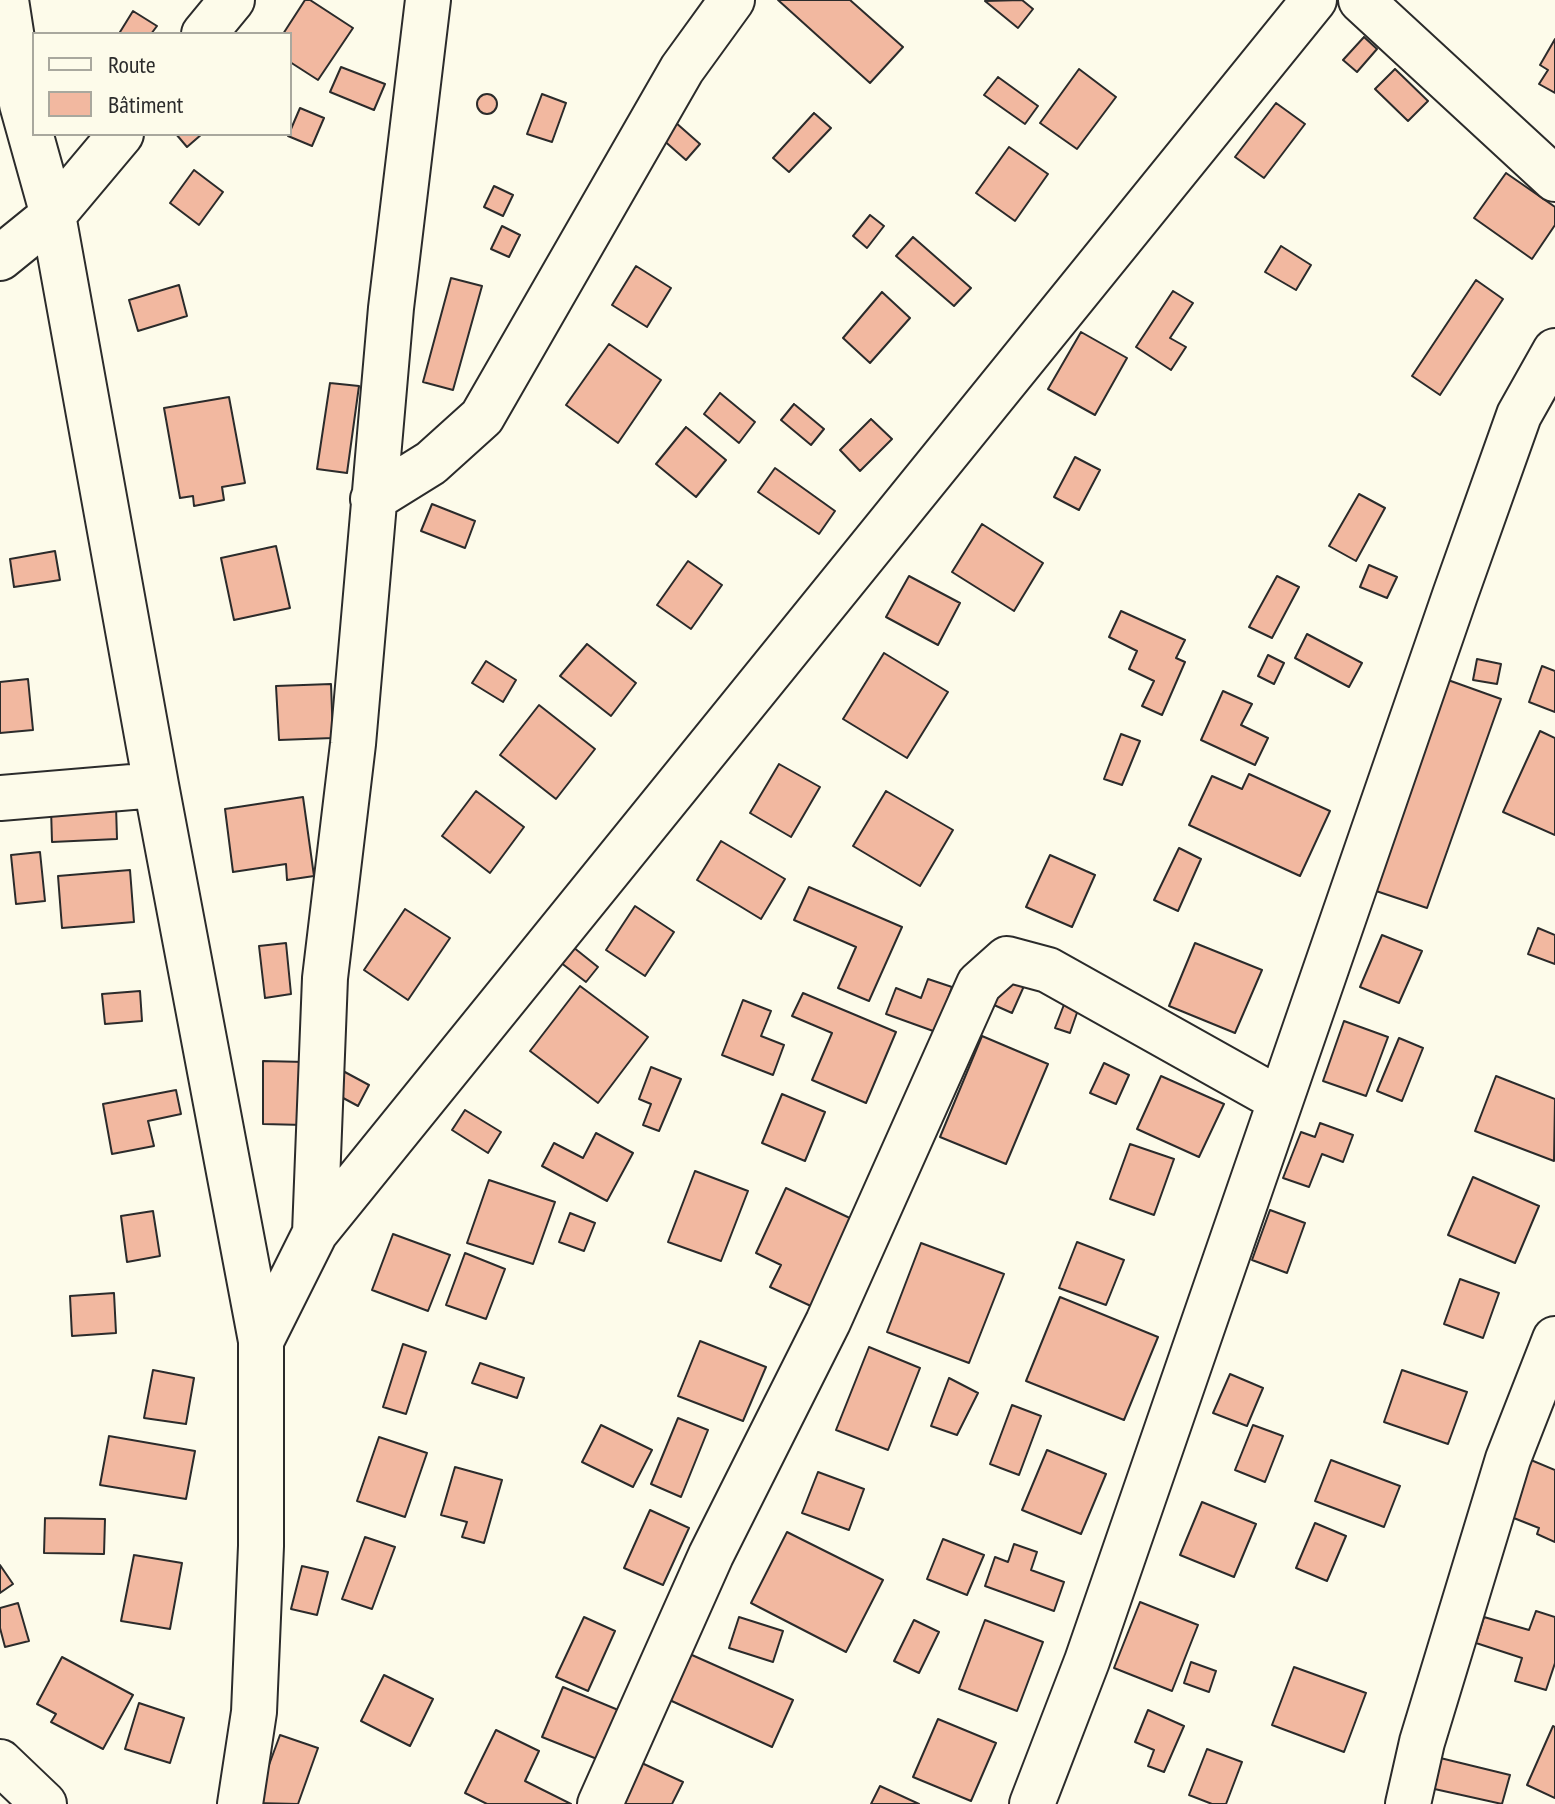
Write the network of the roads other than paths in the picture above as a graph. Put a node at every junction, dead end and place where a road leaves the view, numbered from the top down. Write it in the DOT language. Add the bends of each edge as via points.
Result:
graph roads {
  1 [pos="6,0"];
  2 [pos="232,0"];
  3 [pos="428,0"];
  4 [pos="732,0"];
  5 [pos="1314,0"];
  6 [pos="1361,0"];
  7 [pos="206,32"];
  8 [pos="11,98"];
  9 [pos="119,136"];
  10 [pos="1555,179"];
  11 [pos="53,215"];
  12 [pos="0,258"];
  13 [pos="1555,351"];
  14 [pos="373,499"];
  15 [pos="156,785"];
  16 [pos="0,798"];
  17 [pos="1280,1100"];
  18 [pos="315,1233"];
  19 [pos="1555,1339"];
  20 [pos="261,1341"];
  21 [pos="0,1762"];
  22 [pos="44,1804"];
  23 [pos="240,1804"];
  24 [pos="600,1804"];
  25 [pos="1032,1804"];
  26 [pos="1408,1804"];
  1 -- 8 [label="street"];
  2 -- 7 [label="street"];
  3 -- 14 [label="street"];
  4 -- 14 [label="street" via="682,69 482,417 431,463"];
  5 -- 18 [label="street"];
  6 -- 10 [label="street"];
  8 -- 11 [label="street"];
  9 -- 11 [label="street"];
  11 -- 12 [label="street"];
  11 -- 15 [label="street"];
  13 -- 17 [label="street" via="1519,415"];
  14 -- 18 [label="street" via="353,744 325,978"];
  15 -- 16 [label="street"];
  15 -- 20 [label="street"];
  17 -- 24 [label="street" via="1048,970 1007,959 979,984 828,1322 711,1555"];
  17 -- 25 [label="street" via="1087,1661"];
  18 -- 20 [label="street"];
  19 -- 26 [label="street" via="1508,1459"];
  20 -- 23 [label="street" via="254,1712"];
  21 -- 22 [label="street"];
}
